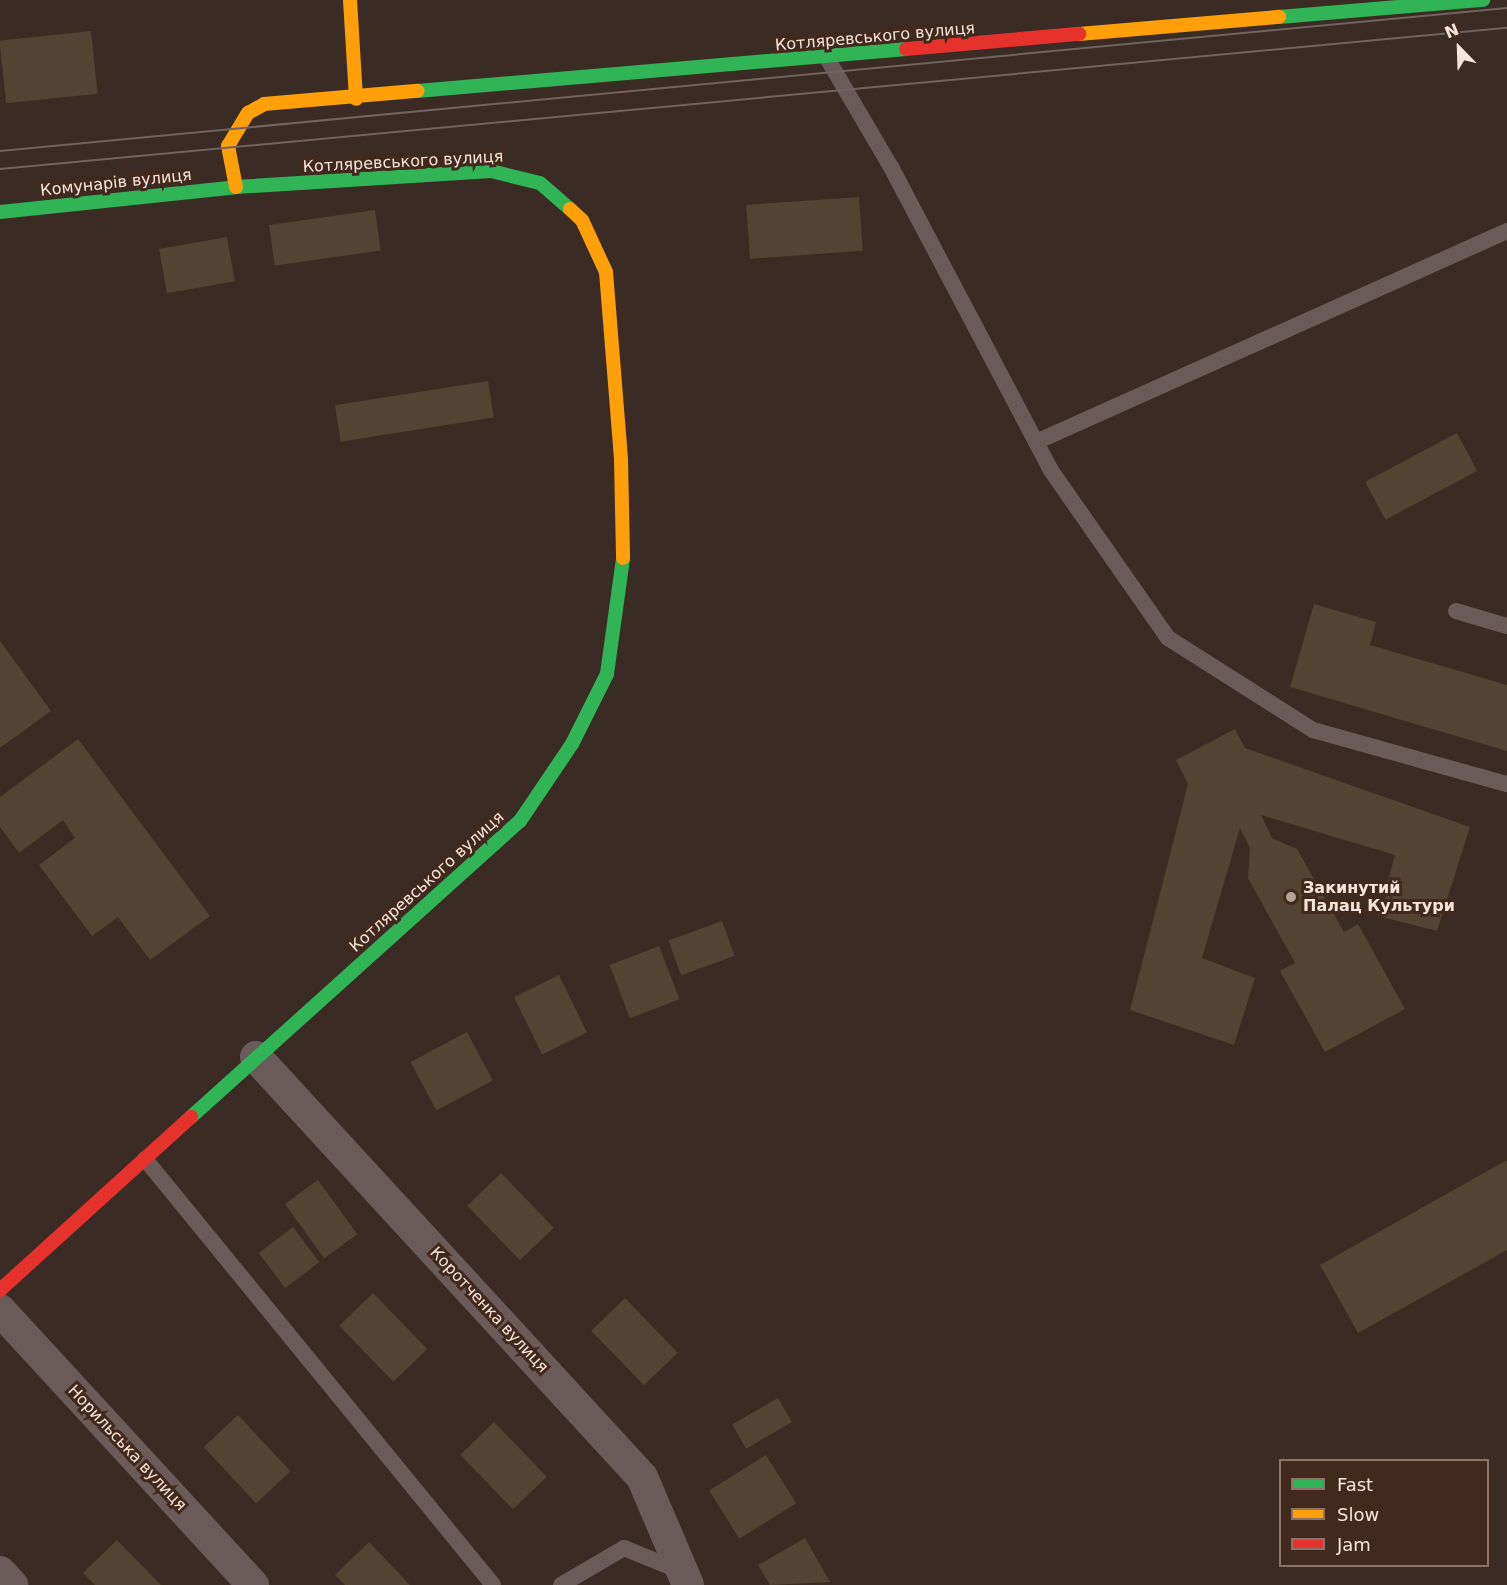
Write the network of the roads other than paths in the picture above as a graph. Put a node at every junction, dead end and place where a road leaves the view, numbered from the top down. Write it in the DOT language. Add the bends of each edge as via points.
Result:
graph roads {
  1 [pos="350,0"];
  2 [pos="1483,0"];
  3 [pos="827,58"];
  4 [pos="356,99"];
  5 [pos="236,187"];
  6 [pos="0,212"];
  7 [pos="1507,231"];
  8 [pos="1036,442"];
  9 [pos="1456,611"];
  10 [pos="1507,626"];
  11 [pos="1507,784"];
  12 [pos="256,1057"];
  13 [pos="145,1159"];
  14 [pos="0,1290"];
  15 [pos="0,1310"];
  16 [pos="0,1572"];
  17 [pos="687,1579"];
  18 [pos="12,1585"];
  19 [pos="253,1585"];
  20 [pos="492,1585"];
  21 [pos="561,1585"];
  1 -- 4 [label="street"];
  2 -- 3 [label="street, Котляревського вулиця"];
  3 -- 4 [label="street, Котляревського вулиця"];
  3 -- 8 [label="lane" via="891,167"];
  4 -- 5 [label="street, Котляревського вулиця" via="264,104 248,113 228,146"];
  5 -- 6 [label="street, Комунарів вулиця"];
  5 -- 12 [label="street, Котляревського вулиця" via="491,171 540,183 582,220 606,272 621,471 623,574 607,674 572,744 520,821"];
  7 -- 8 [label="lane"];
  8 -- 11 [label="lane" via="1168,638 1313,730"];
  9 -- 10 [label="lane"];
  12 -- 13 [label="street, Котляревського вулиця"];
  12 -- 17 [label="street, Коротченка вулиця" via="642,1477"];
  13 -- 14 [label="street, Котляревського вулиця"];
  13 -- 20 [label="lane"];
  15 -- 19 [label="street, Норильська вулиця"];
  16 -- 18 [label="street"];
  17 -- 21 [label="lane" via="624,1548"];
}
